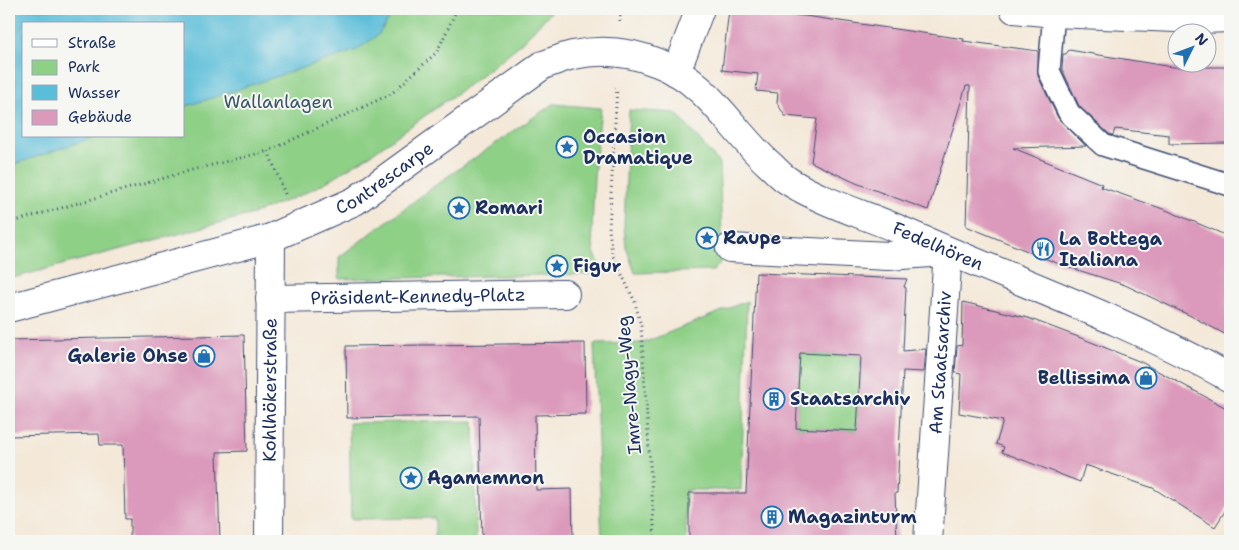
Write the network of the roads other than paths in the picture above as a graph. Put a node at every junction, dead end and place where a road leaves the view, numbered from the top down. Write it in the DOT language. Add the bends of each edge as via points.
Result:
graph roads {
  1 [pos="700,9"];
  2 [pos="1014,9"];
  3 [pos="1054,13"];
  4 [pos="1230,18"];
  5 [pos="676,72"];
  6 [pos="1230,185"];
  7 [pos="271,238"];
  8 [pos="730,248"];
  9 [pos="948,252"];
  10 [pos="565,294"];
  11 [pos="270,298"];
  12 [pos="9,308"];
  13 [pos="1230,378"];
  14 [pos="269,541"];
  15 [pos="928,541"];
  1 -- 5 [label="street"];
  2 -- 3 [label="street"];
  3 -- 4 [label="street"];
  3 -- 6 [label="lane" via="1049,71 1069,113 1103,145"];
  5 -- 7 [label="street, Contrescarpe" via="635,55 601,52 573,55 543,65 355,201"];
  5 -- 9 [label="street, Fedelhören" via="704,92 752,149 789,182"];
  7 -- 11 [label="street, Kohlhökerstraße"];
  7 -- 12 [label="street, Contrescarpe"];
  8 -- 9 [label="street" via="888,256"];
  9 -- 13 [label="street, Fedelhören" via="1079,306"];
  9 -- 15 [label="street, Am Staatsarchiv"];
  10 -- 11 [label="street, Präsident-Kennedy-Platz"];
  11 -- 14 [label="street, Kohlhökerstraße"];
}
